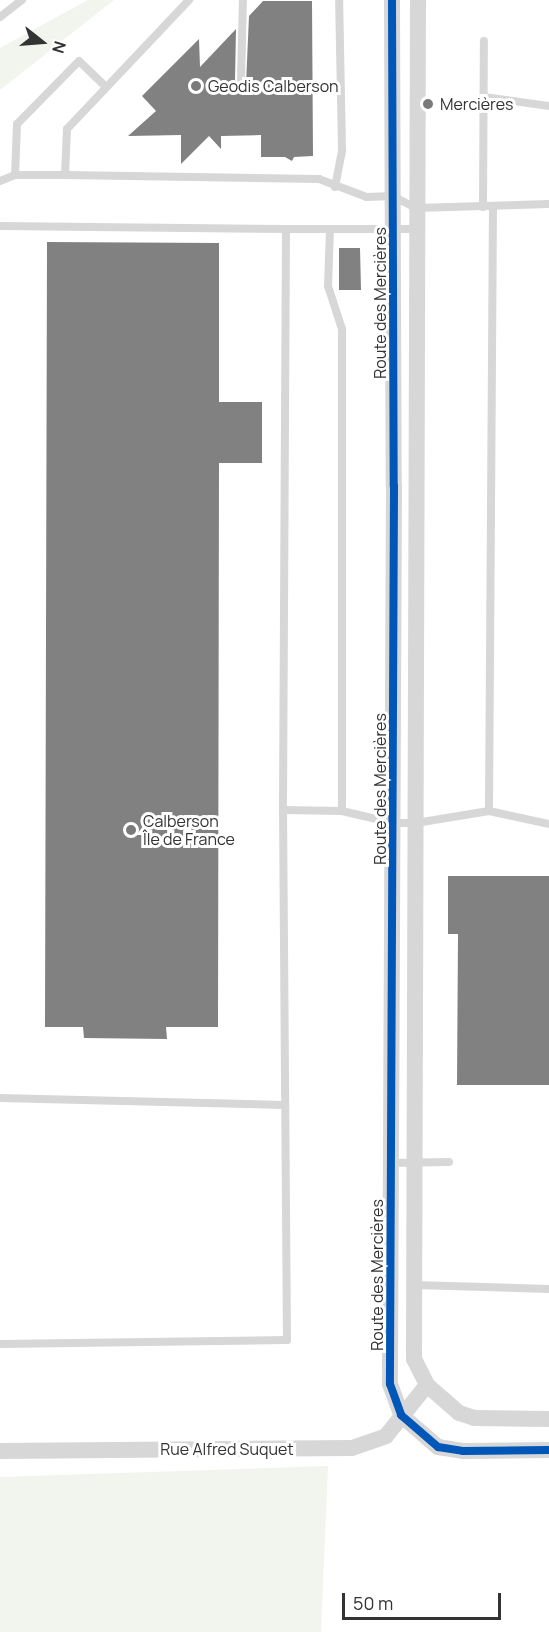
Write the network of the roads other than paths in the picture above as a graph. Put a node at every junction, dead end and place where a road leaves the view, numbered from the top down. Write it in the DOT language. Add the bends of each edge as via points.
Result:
graph roads {
  1 [pos="22,0"];
  2 [pos="189,0"];
  3 [pos="243,0"];
  4 [pos="339,0"];
  5 [pos="392,0"];
  6 [pos="418,0"];
  7 [pos="0,16"];
  8 [pos="484,41"];
  9 [pos="241,80"];
  10 [pos="106,87"];
  11 [pos="484,97"];
  12 [pos="549,106"];
  13 [pos="15,175"];
  14 [pos="65,175"];
  15 [pos="0,181"];
  16 [pos="335,187"];
  17 [pos="393,196"];
  18 [pos="549,204"];
  19 [pos="492,206"];
  20 [pos="483,207"];
  21 [pos="416,208"];
  22 [pos="0,225"];
  23 [pos="286,229"];
  24 [pos="330,229"];
  25 [pos="393,229"];
  26 [pos="416,230"];
  27 [pos="283,810"];
  28 [pos="342,811"];
  29 [pos="489,812"];
  30 [pos="393,823"];
  31 [pos="416,823"];
  32 [pos="549,824"];
  33 [pos="0,1098"];
  34 [pos="285,1105"];
  35 [pos="391,1162"];
  36 [pos="450,1162"];
  37 [pos="414,1163"];
  38 [pos="415,1285"];
  39 [pos="549,1289"];
  40 [pos="0,1344"];
  41 [pos="427,1385"];
  42 [pos="401,1415"];
  43 [pos="549,1419"];
  44 [pos="549,1450"];
  45 [pos="0,1451"];
  1 -- 7 [label="lane"];
  2 -- 10 [label="lane"];
  3 -- 9 [label="lane"];
  4 -- 16 [label="lane" via="342,150"];
  5 -- 17 [label="street, Route des Mercières"];
  6 -- 21 [label="street"];
  8 -- 11 [label="lane"];
  10 -- 13 [label="lane" via="79,61 17,124"];
  10 -- 14 [label="lane" via="67,129"];
  11 -- 12 [label="lane"];
  11 -- 20 [label="lane"];
  13 -- 14 [label="lane"];
  13 -- 15 [label="lane"];
  14 -- 16 [label="lane" via="319,178"];
  16 -- 17 [label="lane" via="367,197"];
  17 -- 21 [label="lane"];
  17 -- 25 [label="street, Route des Mercières"];
  18 -- 19 [label="lane"];
  19 -- 20 [label="lane"];
  19 -- 29 [label="lane"];
  20 -- 21 [label="lane"];
  21 -- 26 [label="street"];
  22 -- 23 [label="lane"];
  23 -- 24 [label="lane"];
  23 -- 27 [label="lane"];
  24 -- 25 [label="lane"];
  24 -- 28 [label="lane" via="328,286 342,329"];
  25 -- 26 [label="lane"];
  25 -- 30 [label="street, Route des Mercières"];
  26 -- 31 [label="street"];
  27 -- 28 [label="lane"];
  27 -- 34 [label="lane"];
  28 -- 30 [label="lane"];
  29 -- 31 [label="lane"];
  29 -- 32 [label="lane"];
  30 -- 31 [label="lane"];
  30 -- 35 [label="street, Route des Mercières"];
  31 -- 37 [label="street"];
  33 -- 34 [label="lane"];
  34 -- 40 [label="lane" via="287,1340"];
  35 -- 37 [label="lane"];
  35 -- 42 [label="street, Route des Mercières" via="390,1384"];
  36 -- 37 [label="lane"];
  37 -- 38 [label="street"];
  38 -- 39 [label="lane"];
  38 -- 41 [label="street" via="414,1359"];
  41 -- 42 [label="street, Rue Alfred Suquet"];
  41 -- 43 [label="street" via="443,1402 474,1418"];
  42 -- 44 [label="street, Route des Mercières" via="430,1442 447,1449"];
  42 -- 45 [label="street, Rue Alfred Suquet" via="386,1436 352,1448"];
}
